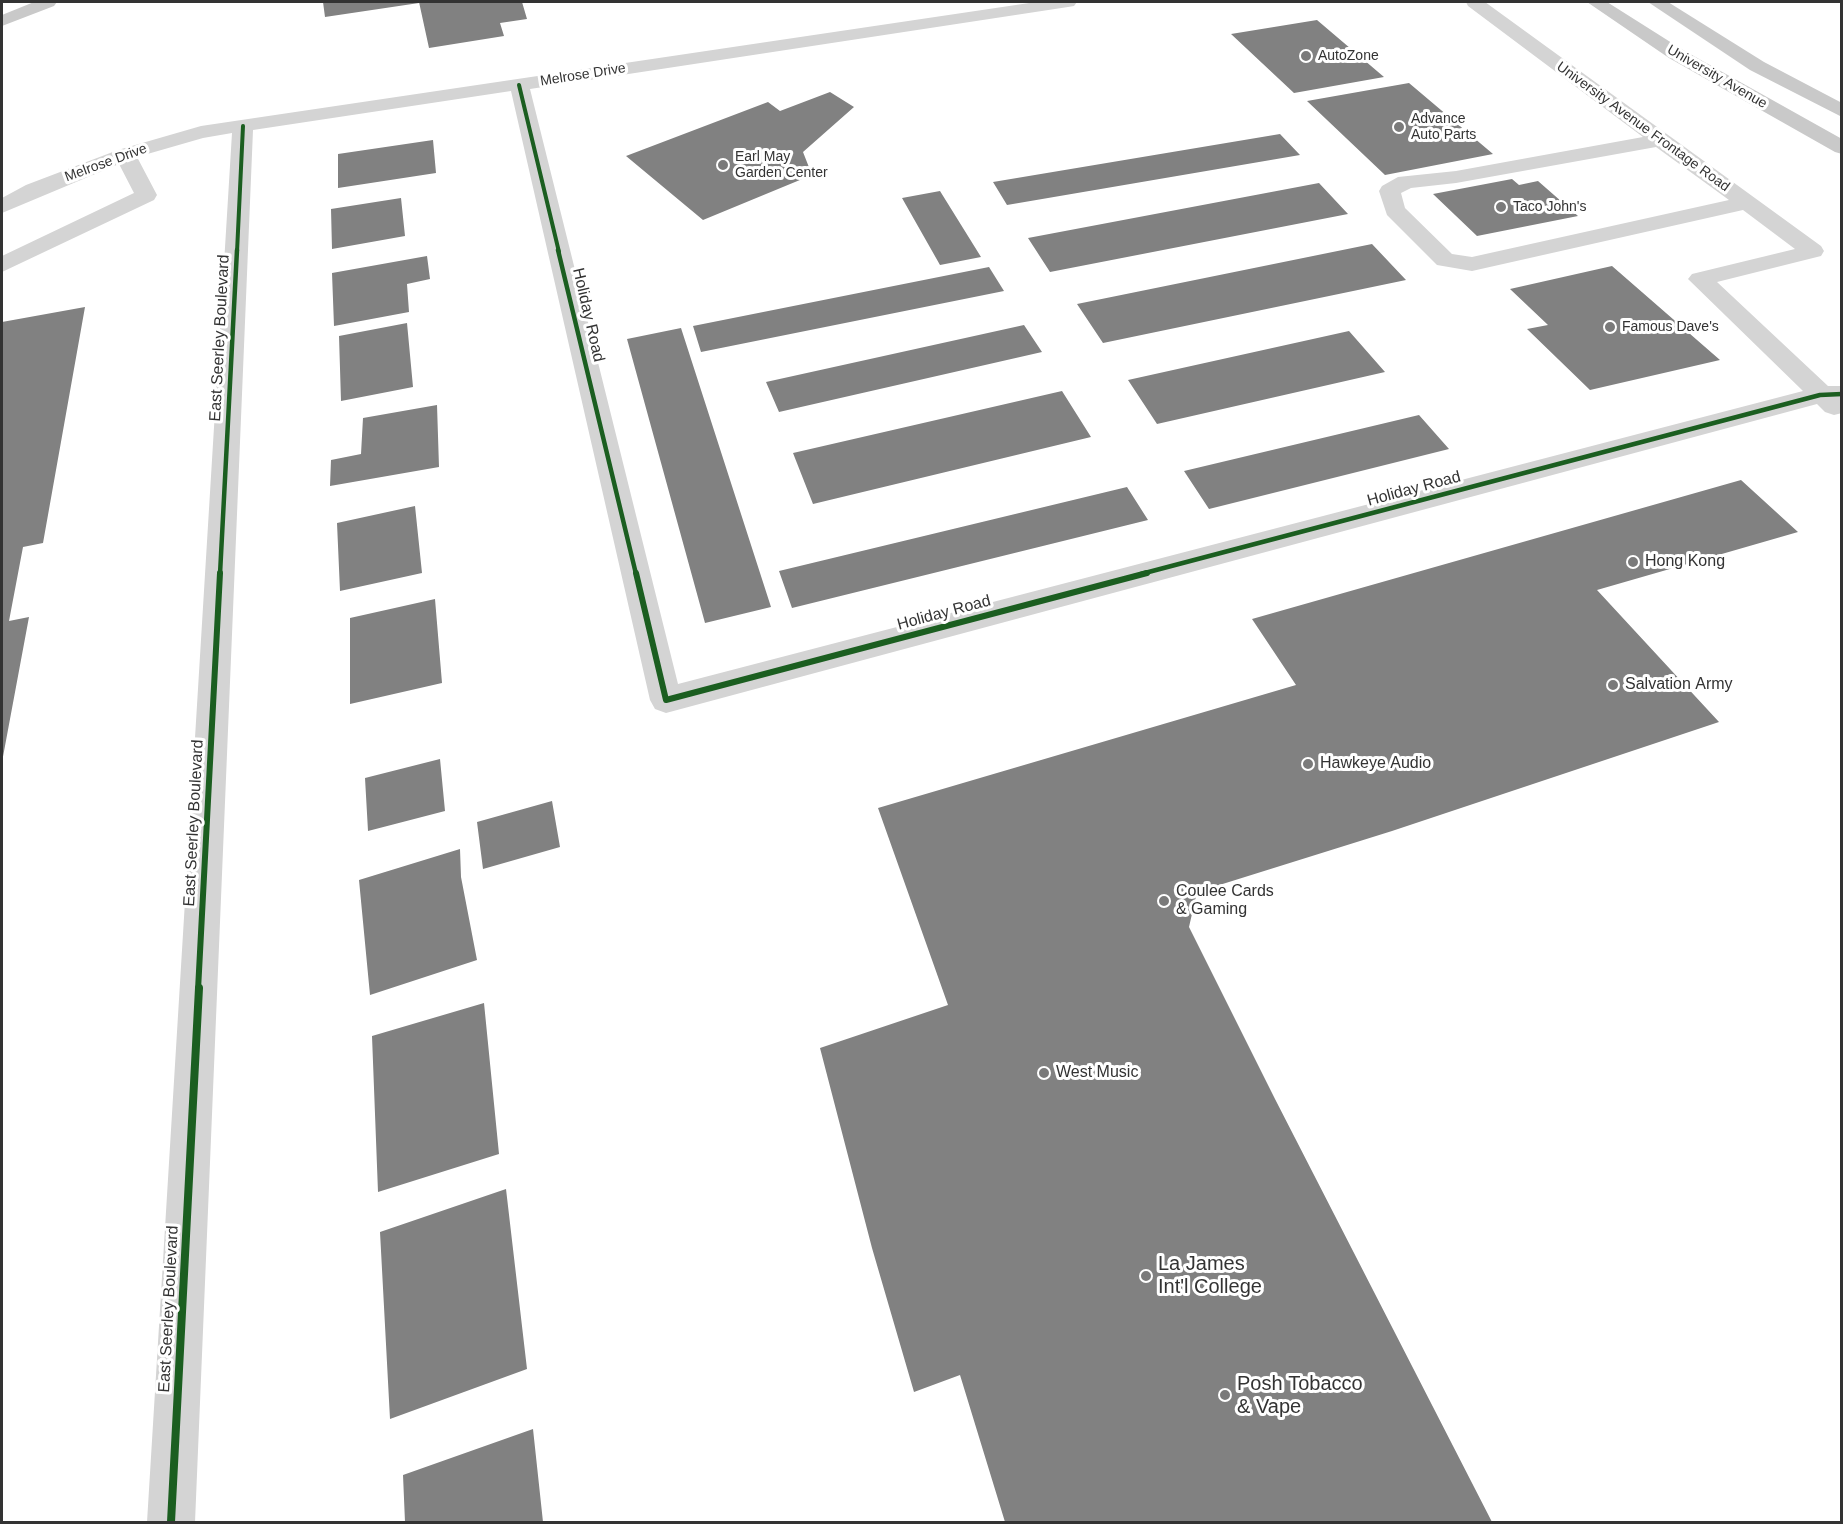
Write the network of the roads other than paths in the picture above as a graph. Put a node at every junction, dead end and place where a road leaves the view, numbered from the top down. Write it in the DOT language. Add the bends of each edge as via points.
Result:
graph roads {
  1 [pos="48,2"];
  2 [pos="1068,2"];
  3 [pos="1474,2"];
  4 [pos="1596,2"];
  5 [pos="1638,2"];
  6 [pos="1658,2"];
  7 [pos="2,21"];
  8 [pos="1702,30"];
  9 [pos="519,85"];
  10 [pos="1842,111"];
  11 [pos="243,126"];
  12 [pos="1660,140"];
  13 [pos="1842,148"];
  14 [pos="125,154"];
  15 [pos="1456,177"];
  16 [pos="1746,203"];
  17 [pos="2,206"];
  18 [pos="1602,234"];
  19 [pos="2,265"];
  20 [pos="1836,395"];
  21 [pos="171,1522"];
  1 -- 7 [label="main road"];
  2 -- 9 [label="street, Melrose Drive"];
  3 -- 12 [label="street, University Avenue Frontage Road"];
  4 -- 13 [label="main road, University Avenue" via="1676,54"];
  5 -- 8 [label="main road"];
  6 -- 8 [label="main road, University Avenue"];
  8 -- 10 [label="main road, University Avenue" via="1757,66"];
  9 -- 11 [label="street, Melrose Drive"];
  9 -- 20 [label="street, Holiday Road" via="666,700"];
  11 -- 14 [label="street, Melrose Drive" via="201,132"];
  11 -- 21 [label="street, East Seerley Boulevard"];
  12 -- 15 [label="street"];
  12 -- 16 [label="street, University Avenue Frontage Road"];
  14 -- 17 [label="street, Melrose Drive"];
  14 -- 19 [label="street" via="146,195"];
  15 -- 18 [label="street" via="1433,186 1437,221 1480,250 1579,228"];
  15 -- 18 [label="street" via="1406,182 1390,191 1395,210 1445,260 1472,264"];
  16 -- 18 [label="street"];
  16 -- 20 [label="street, University Avenue Frontage Road" via="1814,251 1700,279"];
}
